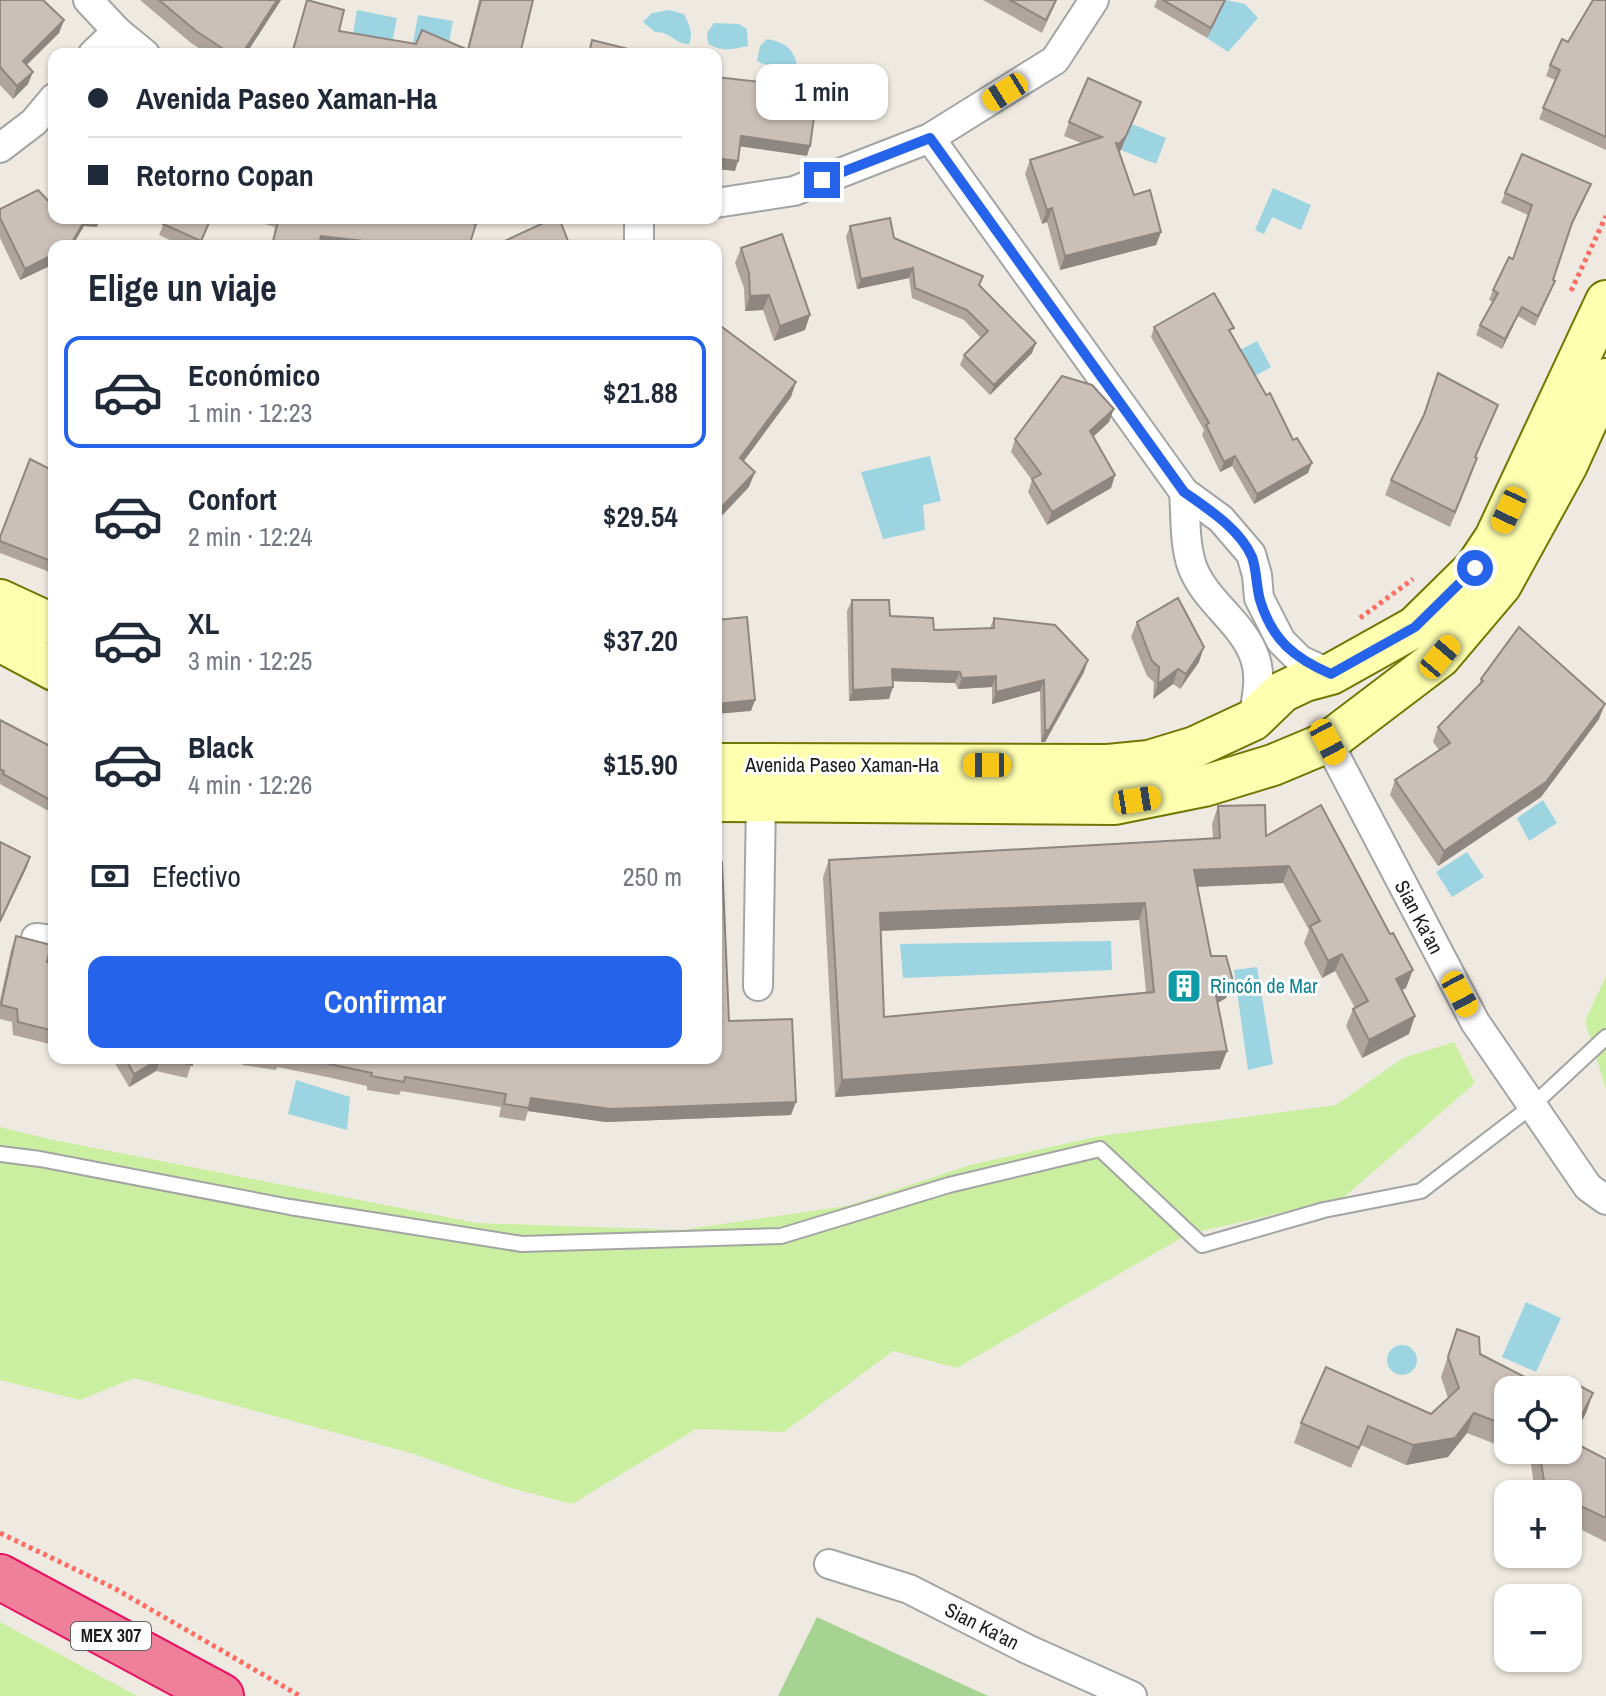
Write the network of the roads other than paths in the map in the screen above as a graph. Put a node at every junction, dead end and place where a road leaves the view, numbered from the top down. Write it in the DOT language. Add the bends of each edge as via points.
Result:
graph roads {
  1 [pos="88,0"];
  2 [pos="1094,0"];
  3 [pos="117,31"];
  4 [pos="99,48"];
  5 [pos="138,48"];
  6 [pos="48,105"];
  7 [pos="930,138"];
  8 [pos="0,148"];
  9 [pos="722,202"];
  10 [pos="1606,301"];
  11 [pos="1606,379"];
  12 [pos="1184,492"];
  13 [pos="0,600"];
  14 [pos="48,622"];
  15 [pos="1415,627"];
  16 [pos="0,641"];
  17 [pos="1440,657"];
  18 [pos="48,667"];
  19 [pos="1331,674"];
  20 [pos="1253,720"];
  21 [pos="1328,742"];
  22 [pos="1195,747"];
  23 [pos="722,764"];
  24 [pos="1204,786"];
  25 [pos="761,800"];
  26 [pos="722,801"];
  27 [pos="758,986"];
  28 [pos="1606,1037"];
  29 [pos="1532,1106"];
  30 [pos="0,1154"];
  31 [pos="1606,1200"];
  32 [pos="829,1564"];
  33 [pos="0,1577"];
  34 [pos="94,1627"];
  35 [pos="179,1696"];
  36 [pos="221,1696"];
  37 [pos="1132,1696"];
  1 -- 3 [label="street"];
  2 -- 7 [label="street" via="1055,60"];
  3 -- 4 [label="street"];
  3 -- 5 [label="street"];
  6 -- 8 [label="street"];
  7 -- 9 [label="street" via="794,191"];
  7 -- 12 [label="street"];
  10 -- 15 [label="main road, Avenida Paseo Xaman-Ha" via="1495,538 1475,568"];
  11 -- 17 [label="main road, Avenida Paseo Xaman-Ha" via="1519,557"];
  12 -- 19 [label="street" via="1221,519 1251,554 1259,598 1281,641 1300,660"];
  12 -- 20 [label="street" via="1192,565 1255,658"];
  13 -- 14 [label="main road"];
  15 -- 17 [label="main road"];
  15 -- 19 [label="main road, Avenida Paseo Xaman-Ha"];
  16 -- 18 [label="main road"];
  17 -- 21 [label="main road, Avenida Paseo Xaman-Ha"];
  19 -- 20 [label="main road, Avenida Paseo Xaman-Ha" via="1282,692"];
  20 -- 22 [label="main road, Avenida Paseo Xaman-Ha"];
  21 -- 24 [label="main road, Avenida Paseo Xaman-Ha"];
  21 -- 29 [label="street, Sian Ka'an" via="1475,1022"];
  22 -- 23 [label="main road, Avenida Paseo Xaman-Ha" via="1149,761 1108,765"];
  22 -- 24 [label="main road"];
  24 -- 25 [label="main road, Avenida Paseo Xaman-Ha" via="1115,804"];
  25 -- 26 [label="main road, Avenida Paseo Xaman-Ha"];
  25 -- 27 [label="street"];
  28 -- 29 [label="lane"];
  29 -- 30 [label="lane" via="1421,1191 1324,1210 1202,1245 1100,1149 949,1185 781,1236 522,1244"];
  29 -- 31 [label="street, Sian Ka'an" via="1588,1187"];
  32 -- 37 [label="street, Sian Ka'an" via="909,1589"];
  33 -- 34 [label="highway, MEX 307"];
  34 -- 35 [label="highway" via="129,1666"];
  34 -- 36 [label="highway, MEX 307"];
}
